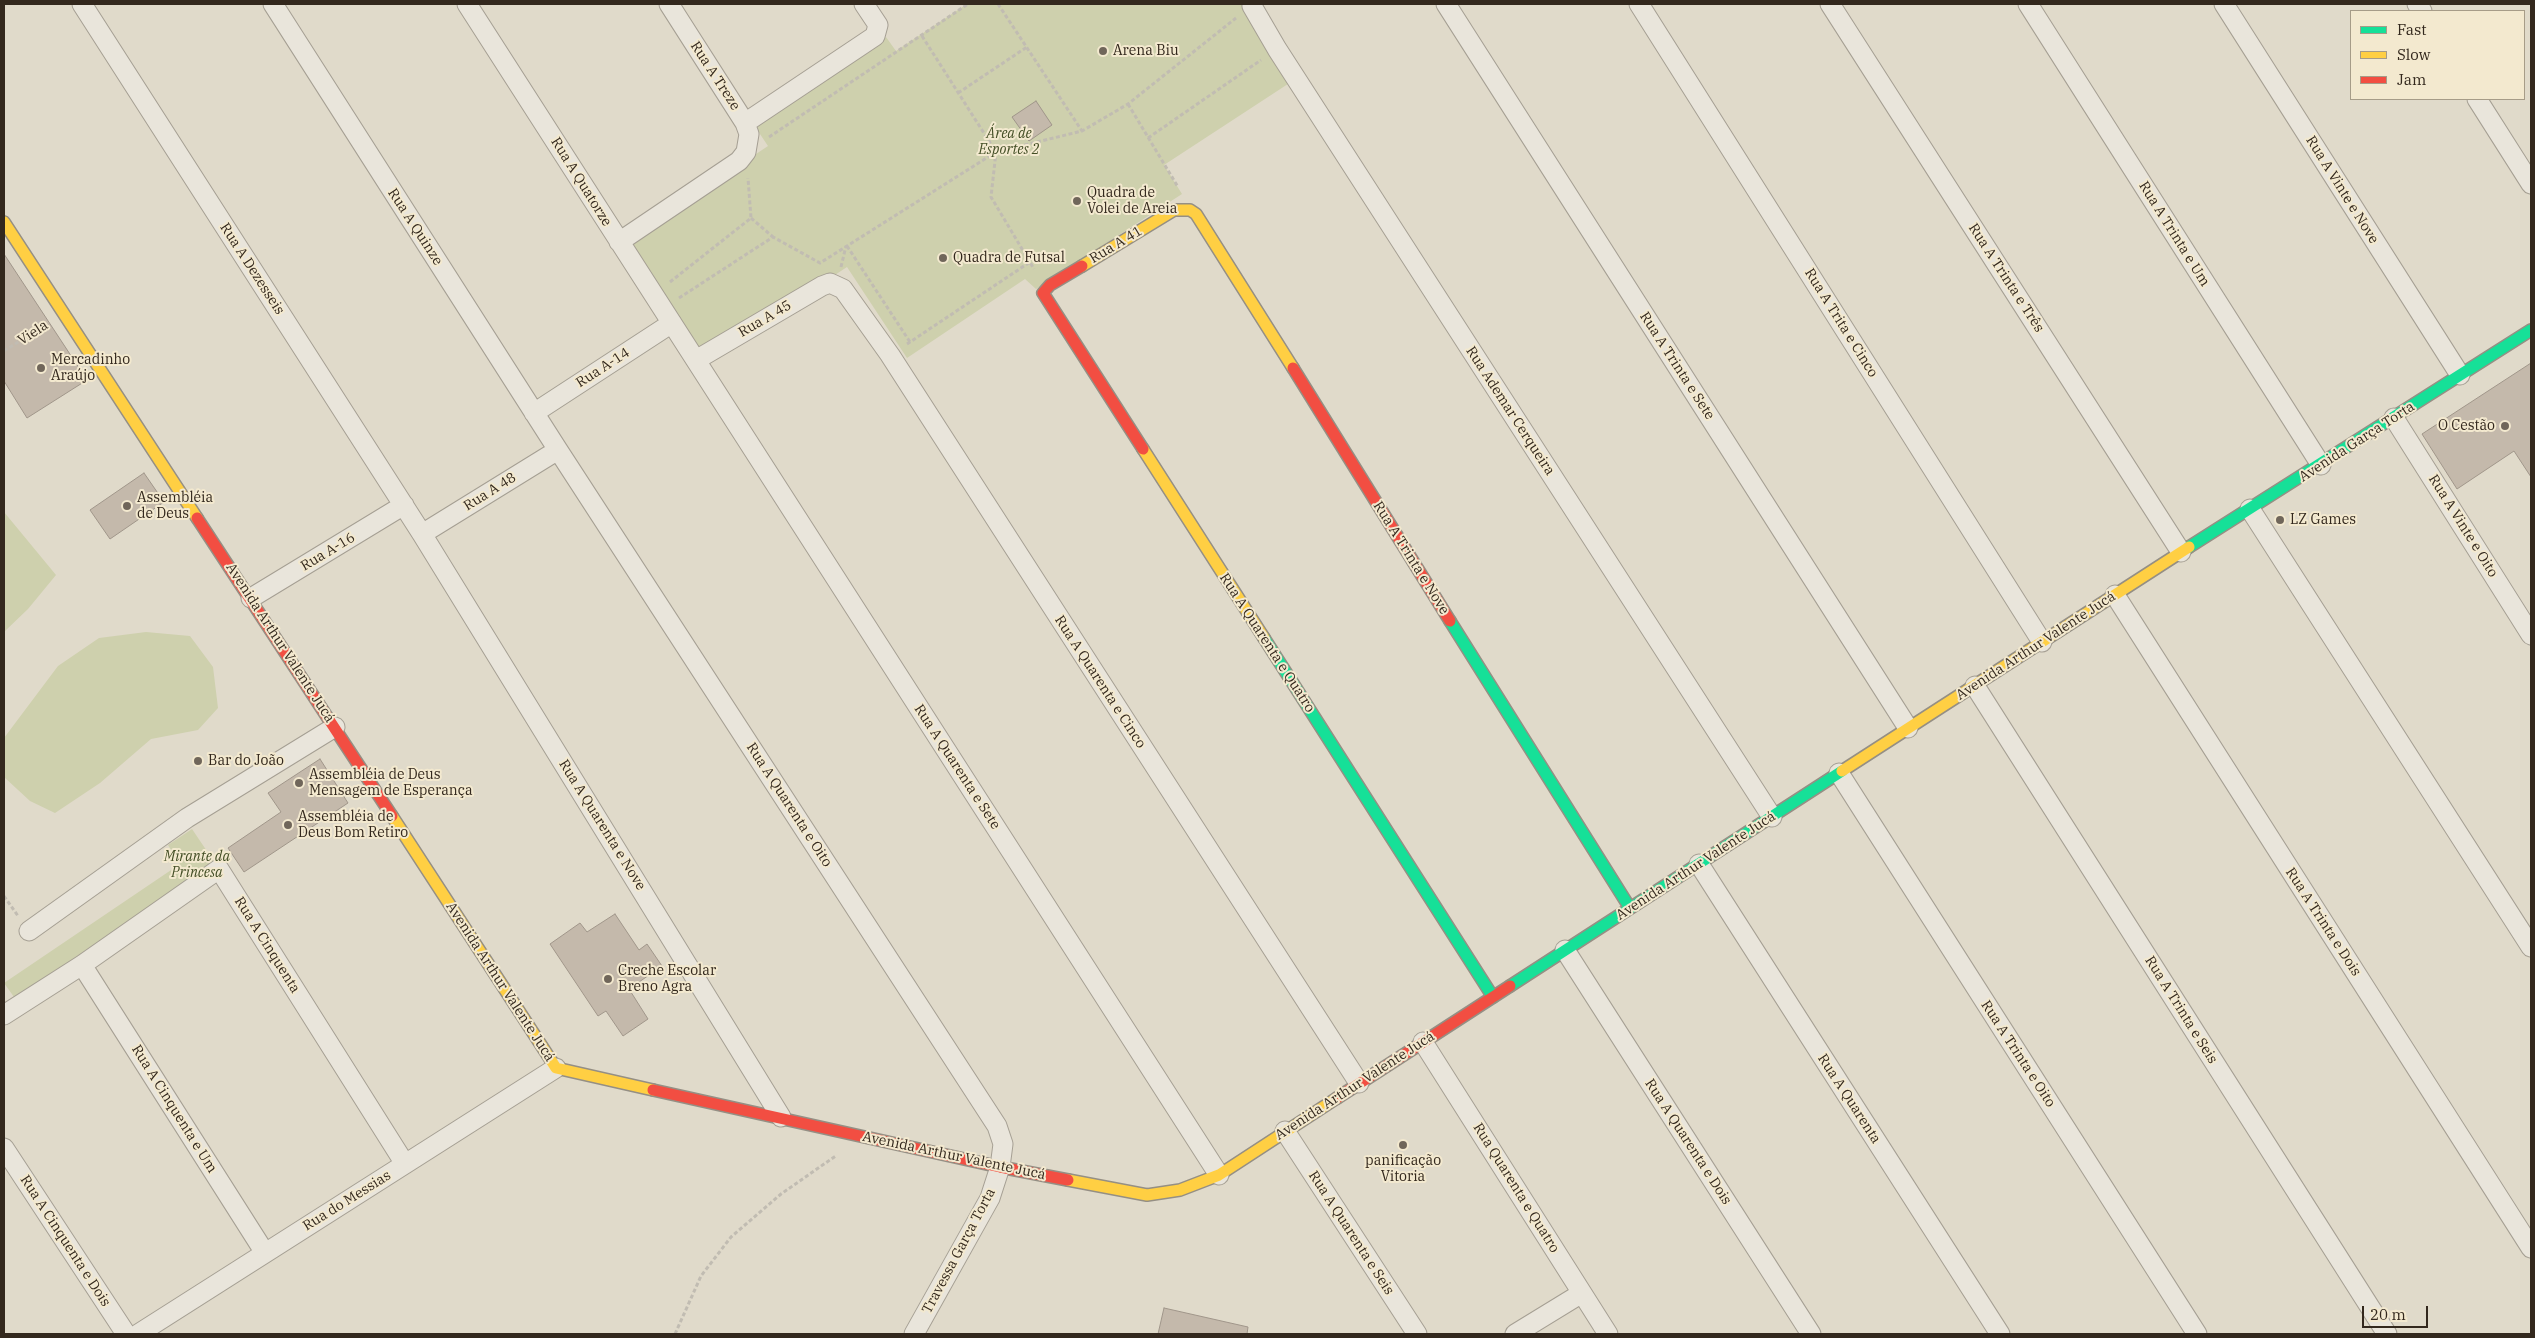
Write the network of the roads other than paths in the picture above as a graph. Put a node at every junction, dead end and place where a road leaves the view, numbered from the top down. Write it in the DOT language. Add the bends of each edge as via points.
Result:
graph roads {
  1 [pos="82,4"];
  2 [pos="273,4"];
  3 [pos="467,4"];
  4 [pos="669,4"];
  5 [pos="864,4"];
  6 [pos="1253,4"];
  7 [pos="1446,4"];
  8 [pos="1639,4"];
  9 [pos="1830,4"];
  10 [pos="2028,4"];
  11 [pos="2224,4"];
  12 [pos="2478,100"];
  13 [pos="745,123"];
  14 [pos="2531,184"];
  15 [pos="1190,210"];
  16 [pos="4,222"];
  17 [pos="619,242"];
  18 [pos="837,284"];
  19 [pos="1045,289"];
  20 [pos="662,309"];
  21 [pos="2531,331"];
  22 [pos="696,360"];
  23 [pos="2460,375"];
  24 [pos="534,413"];
  25 [pos="2394,418"];
  26 [pos="558,450"];
  27 [pos="2321,465"];
  28 [pos="404,505"];
  29 [pos="2250,509"];
  30 [pos="422,534"];
  31 [pos="2181,552"];
  32 [pos="2115,595"];
  33 [pos="251,598"];
  34 [pos="2531,635"];
  35 [pos="2042,642"];
  36 [pos="1975,686"];
  37 [pos="335,727"];
  38 [pos="1908,728"];
  39 [pos="1839,773"];
  40 [pos="1772,817"];
  41 [pos="1699,864"];
  42 [pos="1630,908"];
  43 [pos="29,931"];
  44 [pos="2531,947"];
  45 [pos="1565,950"];
  46 [pos="82,965"];
  47 [pos="1492,997"];
  48 [pos="4,1015"];
  49 [pos="1423,1042"];
  50 [pos="556,1068"];
  51 [pos="1359,1083"];
  52 [pos="781,1117"];
  53 [pos="1285,1131"];
  54 [pos="4,1148"];
  55 [pos="405,1164"];
  56 [pos="1000,1167"];
  57 [pos="1219,1175"];
  58 [pos="2531,1248"];
  59 [pos="265,1253"];
  60 [pos="1582,1293"];
  61 [pos="126,1334"];
  62 [pos="138,1334"];
  63 [pos="914,1334"];
  64 [pos="1417,1334"];
  65 [pos="1514,1334"];
  66 [pos="1608,1334"];
  67 [pos="1811,1334"];
  68 [pos="2000,1334"];
  69 [pos="2197,1334"];
  70 [pos="2387,1334"];
  1 -- 28 [label="street, Rua A Dezesseis"];
  2 -- 24 [label="street, Rua A Quinze"];
  3 -- 17 [label="street, Rua A Quatorze"];
  4 -- 13 [label="street, Rua A Treze"];
  5 -- 13 [label="street" via="878,26 875,36"];
  6 -- 40 [label="street, Rua Ademar Cerqueira" via="1277,49"];
  7 -- 38 [label="street, Rua A Trinta e Sete"];
  8 -- 35 [label="street, Rua A Trita e Cinco"];
  9 -- 31 [label="street, Rua A Trinta e Três"];
  10 -- 27 [label="street, Rua A Trinta e Um"];
  11 -- 23 [label="street, Rua A Vinte e Nove"];
  12 -- 14 [label="street"];
  13 -- 17 [label="street, Rua A Treze" via="749,134 746,152 739,161"];
  15 -- 19 [label="street, Rua A 41" via="1174,210"];
  15 -- 42 [label="street, Rua A Trinta e Nove"];
  16 -- 33 [label="street, Avenida Arthur Valente Jucá"];
  17 -- 20 [label="street, Rua A Quatorze"];
  18 -- 22 [label="street, Rua A 45" via="822,286"];
  18 -- 51 [label="street, Rua A Quarenta e Cinco" via="890,355"];
  19 -- 47 [label="street, Rua A Quarenta e Quatro" via="1043,293"];
  20 -- 22 [label="street, Rua A Quatorze"];
  20 -- 24 [label="street, Rua A-14"];
  21 -- 23 [label="street, Avenida Garça Torta"];
  22 -- 57 [label="street, Rua A Quarenta e Sete"];
  23 -- 25 [label="street, Avenida Garça Torta"];
  24 -- 26 [label="street, Rua A Quinze"];
  25 -- 27 [label="street, Avenida Garça Torta"];
  25 -- 34 [label="street, Rua A Vinte e Oito"];
  26 -- 30 [label="street, Rua A 48"];
  26 -- 56 [label="street, Rua A Quarenta e Oito" via="997,1126 1003,1144"];
  27 -- 29 [label="street, Avenida Garça Torta"];
  28 -- 30 [label="street, Rua A Dezesseis"];
  28 -- 33 [label="street, Rua A-16"];
  29 -- 31 [label="street, Avenida Garça Torta"];
  29 -- 44 [label="street"];
  30 -- 52 [label="street, Rua A Quarenta e Nove"];
  31 -- 32 [label="street, Avenida Arthur Valente Jucá"];
  32 -- 35 [label="street, Avenida Arthur Valente Jucá"];
  32 -- 58 [label="street, Rua A Trinta e Dois"];
  33 -- 37 [label="street, Avenida Arthur Valente Jucá"];
  35 -- 36 [label="street, Avenida Arthur Valente Jucá"];
  36 -- 38 [label="street, Avenida Arthur Valente Jucá"];
  36 -- 70 [label="street, Rua A Trinta e Seis"];
  37 -- 43 [label="street" via="187,818"];
  37 -- 50 [label="street, Avenida Arthur Valente Jucá"];
  38 -- 39 [label="street, Avenida Arthur Valente Jucá"];
  39 -- 40 [label="street, Avenida Arthur Valente Jucá"];
  39 -- 69 [label="street, Rua A Trinta e Oito"];
  40 -- 41 [label="street, Avenida Arthur Valente Jucá"];
  41 -- 42 [label="street, Avenida Arthur Valente Jucá"];
  41 -- 68 [label="street, Rua A Quarenta"];
  42 -- 45 [label="street, Avenida Arthur Valente Jucá"];
  45 -- 47 [label="street, Avenida Arthur Valente Jucá"];
  45 -- 67 [label="street, Rua A Quarenta e Dois"];
  46 -- 48 [label="street, Rua A Cinquenta"];
  46 -- 55 [label="street, Rua A Cinquenta" via="219,869"];
  46 -- 59 [label="street, Rua A Cinquenta e Um"];
  47 -- 49 [label="street, Avenida Arthur Valente Jucá"];
  49 -- 51 [label="street, Avenida Arthur Valente Jucá"];
  49 -- 60 [label="street, Rua Quarenta e Quatro"];
  50 -- 52 [label="street, Avenida Arthur Valente Jucá"];
  50 -- 55 [label="street, Rua do Messias"];
  51 -- 53 [label="street, Avenida Arthur Valente Jucá"];
  52 -- 56 [label="street, Avenida Arthur Valente Jucá"];
  53 -- 57 [label="street, Avenida Arthur Valente Jucá"];
  53 -- 64 [label="street, Rua A Quarenta e Seis"];
  54 -- 61 [label="street, Rua A Cinquenta e Dois"];
  55 -- 59 [label="street, Rua do Messias"];
  56 -- 57 [label="street, Avenida Arthur Valente Jucá" via="1147,1195 1180,1190"];
  56 -- 63 [label="street, Travessa Garça Torta" via="990,1198"];
  59 -- 62 [label="street, Rua do Messias"];
  60 -- 65 [label="street"];
  60 -- 66 [label="street, Rua Quarenta e Quatro"];
}
